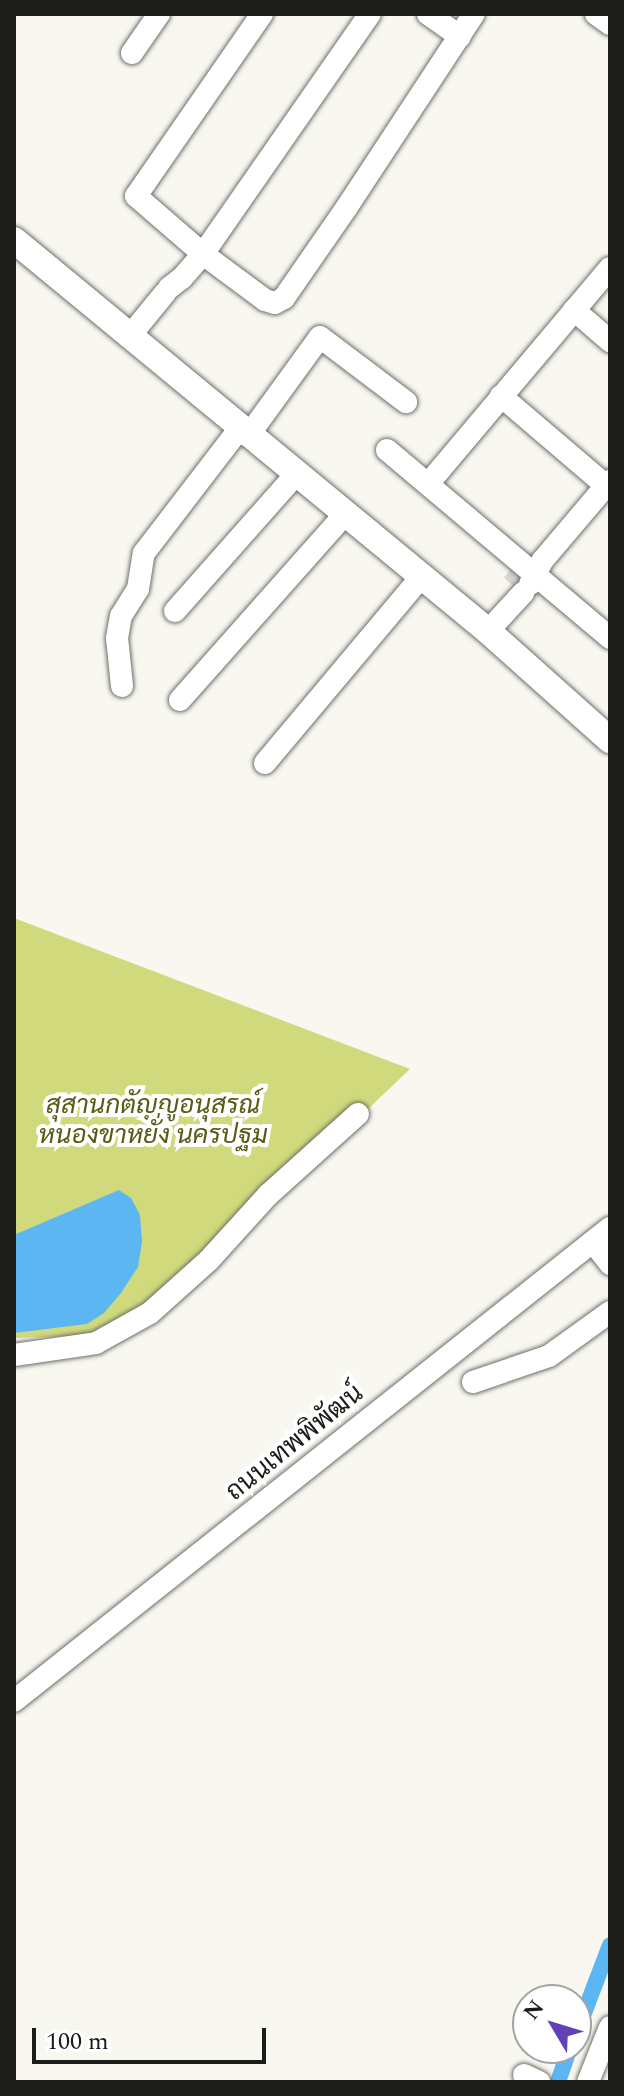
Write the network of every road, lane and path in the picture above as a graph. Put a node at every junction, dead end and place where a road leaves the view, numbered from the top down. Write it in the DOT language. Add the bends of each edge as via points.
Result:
graph roads {
  1 [pos="159,14"];
  2 [pos="262,14"];
  3 [pos="370,14"];
  4 [pos="428,14"];
  5 [pos="474,14"];
  6 [pos="596,14"];
  7 [pos="610,24"];
  8 [pos="460,36"];
  9 [pos="132,53"];
  10 [pos="14,240"];
  11 [pos="203,254"];
  12 [pos="610,268"];
  13 [pos="574,310"];
  14 [pos="133,340"];
  15 [pos="610,341"];
  16 [pos="501,396"];
  17 [pos="406,402"];
  18 [pos="244,432"];
  19 [pos="387,450"];
  20 [pos="296,474"];
  21 [pos="428,484"];
  22 [pos="609,485"];
  23 [pos="344,515"];
  24 [pos="421,577"];
  25 [pos="527,577"];
  26 [pos="175,611"];
  27 [pos="483,627"];
  28 [pos="610,638"];
  29 [pos="122,686"];
  30 [pos="180,700"];
  31 [pos="610,740"];
  32 [pos="265,763"];
  33 [pos="358,1114"];
  34 [pos="601,1235"];
  35 [pos="610,1264"];
  36 [pos="610,1312"];
  37 [pos="14,1355"];
  38 [pos="473,1382"];
  39 [pos="14,1701"];
  40 [pos="610,2027"];
  41 [pos="606,2054"];
  42 [pos="588,2082"];
  1 -- 9 [label="street"];
  2 -- 11 [label="street" via="136,196"];
  3 -- 11 [label="street"];
  4 -- 8 [label="street"];
  5 -- 8 [label="street"];
  6 -- 7 [label="street"];
  8 -- 11 [label="street" via="284,298 275,303 265,300"];
  10 -- 14 [label="main road"];
  11 -- 14 [label="street"];
  12 -- 13 [label="street"];
  13 -- 15 [label="street"];
  13 -- 16 [label="street"];
  14 -- 18 [label="main road"];
  16 -- 21 [label="street"];
  16 -- 22 [label="street"];
  17 -- 18 [label="street" via="320,337"];
  18 -- 20 [label="main road"];
  18 -- 29 [label="street" via="144,553 138,589 121,616 117,638"];
  19 -- 21 [label="street"];
  20 -- 23 [label="main road"];
  20 -- 26 [label="street"];
  21 -- 25 [label="street"];
  22 -- 25 [label="street"];
  23 -- 24 [label="main road"];
  23 -- 30 [label="street"];
  24 -- 27 [label="main road"];
  24 -- 32 [label="street"];
  25 -- 27 [label="street"];
  25 -- 28 [label="street"];
  27 -- 31 [label="main road"];
  33 -- 37 [label="street" via="150,1313 96,1343"];
  34 -- 35 [label="street"];
  34 -- 39 [label="street, ถนนเทพพิพัฒน์"];
  36 -- 38 [label="street" via="549,1356"];
  40 -- 41 [label="street"];
  41 -- 42 [label="street"];
}
